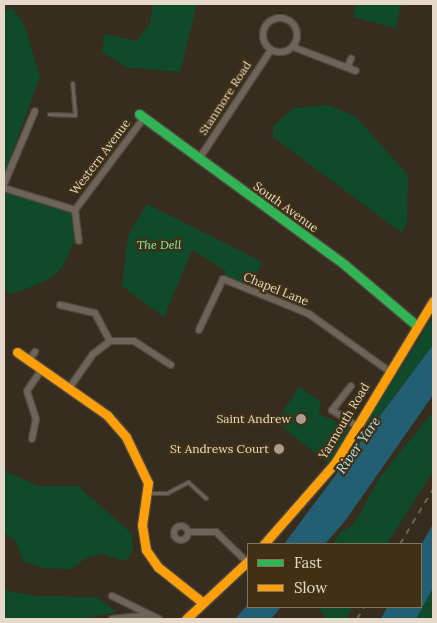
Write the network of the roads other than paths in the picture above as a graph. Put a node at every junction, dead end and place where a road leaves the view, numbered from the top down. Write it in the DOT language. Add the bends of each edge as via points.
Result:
graph roads {
  1 [pos="294,47"];
  2 [pos="271,50"];
  3 [pos="351,59"];
  4 [pos="348,66"];
  5 [pos="356,71"];
  6 [pos="72,84"];
  7 [pos="35,111"];
  8 [pos="49,114"];
  9 [pos="141,117"];
  10 [pos="199,159"];
  11 [pos="4,184"];
  12 [pos="4,188"];
  13 [pos="75,210"];
  14 [pos="79,241"];
  15 [pos="433,301"];
  16 [pos="60,305"];
  17 [pos="416,325"];
  18 [pos="199,330"];
  19 [pos="110,341"];
  20 [pos="17,352"];
  21 [pos="35,352"];
  22 [pos="29,360"];
  23 [pos="171,365"];
  24 [pos="42,369"];
  25 [pos="389,371"];
  26 [pos="351,386"];
  27 [pos="70,387"];
  28 [pos="357,426"];
  29 [pos="32,439"];
  30 [pos="148,493"];
  31 [pos="206,498"];
  32 [pos="189,532"];
  33 [pos="265,543"];
  34 [pos="247,561"];
  35 [pos="247,563"];
  36 [pos="112,596"];
  37 [pos="202,602"];
  38 [pos="151,615"];
  39 [pos="112,619"];
  40 [pos="159,619"];
  41 [pos="186,619"];
  1 -- 2 [label="street" via="283,52"];
  1 -- 2 [label="street" via="296,28 280,18 269,22 263,34"];
  1 -- 4 [label="street"];
  2 -- 10 [label="street, Stanmore Road"];
  3 -- 4 [label="street"];
  4 -- 5 [label="street"];
  6 -- 8 [label="lane" via="75,114"];
  7 -- 11 [label="street"];
  9 -- 10 [label="street, South Avenue"];
  9 -- 13 [label="street, Western Avenue"];
  10 -- 17 [label="street, South Avenue" via="345,265"];
  12 -- 13 [label="street, Western Avenue"];
  13 -- 14 [label="street, Western Avenue"];
  15 -- 17 [label="street, Yarmouth Road"];
  16 -- 19 [label="street" via="94,313"];
  17 -- 25 [label="street, Yarmouth Road"];
  18 -- 25 [label="street, Chapel Lane" via="223,279 309,314"];
  19 -- 23 [label="street" via="134,341"];
  19 -- 27 [label="street" via="93,354"];
  20 -- 22 [label="street"];
  21 -- 22 [label="street"];
  22 -- 24 [label="street"];
  24 -- 27 [label="street"];
  24 -- 29 [label="street" via="27,391 36,418"];
  25 -- 28 [label="street, Yarmouth Road"];
  26 -- 28 [label="street" via="330,409"];
  27 -- 30 [label="street" via="107,414 126,437 143,466"];
  28 -- 33 [label="street, Yarmouth Road" via="335,463"];
  30 -- 31 [label="lane" via="167,494 188,482"];
  30 -- 37 [label="street" via="142,525 146,550 158,567"];
  32 -- 34 [label="street" via="216,532"];
  35 -- 37 [label="street" via="213,597"];
  36 -- 38 [label="street"];
  37 -- 41 [label="street"];
  38 -- 39 [label="street"];
  38 -- 40 [label="street"];
}
